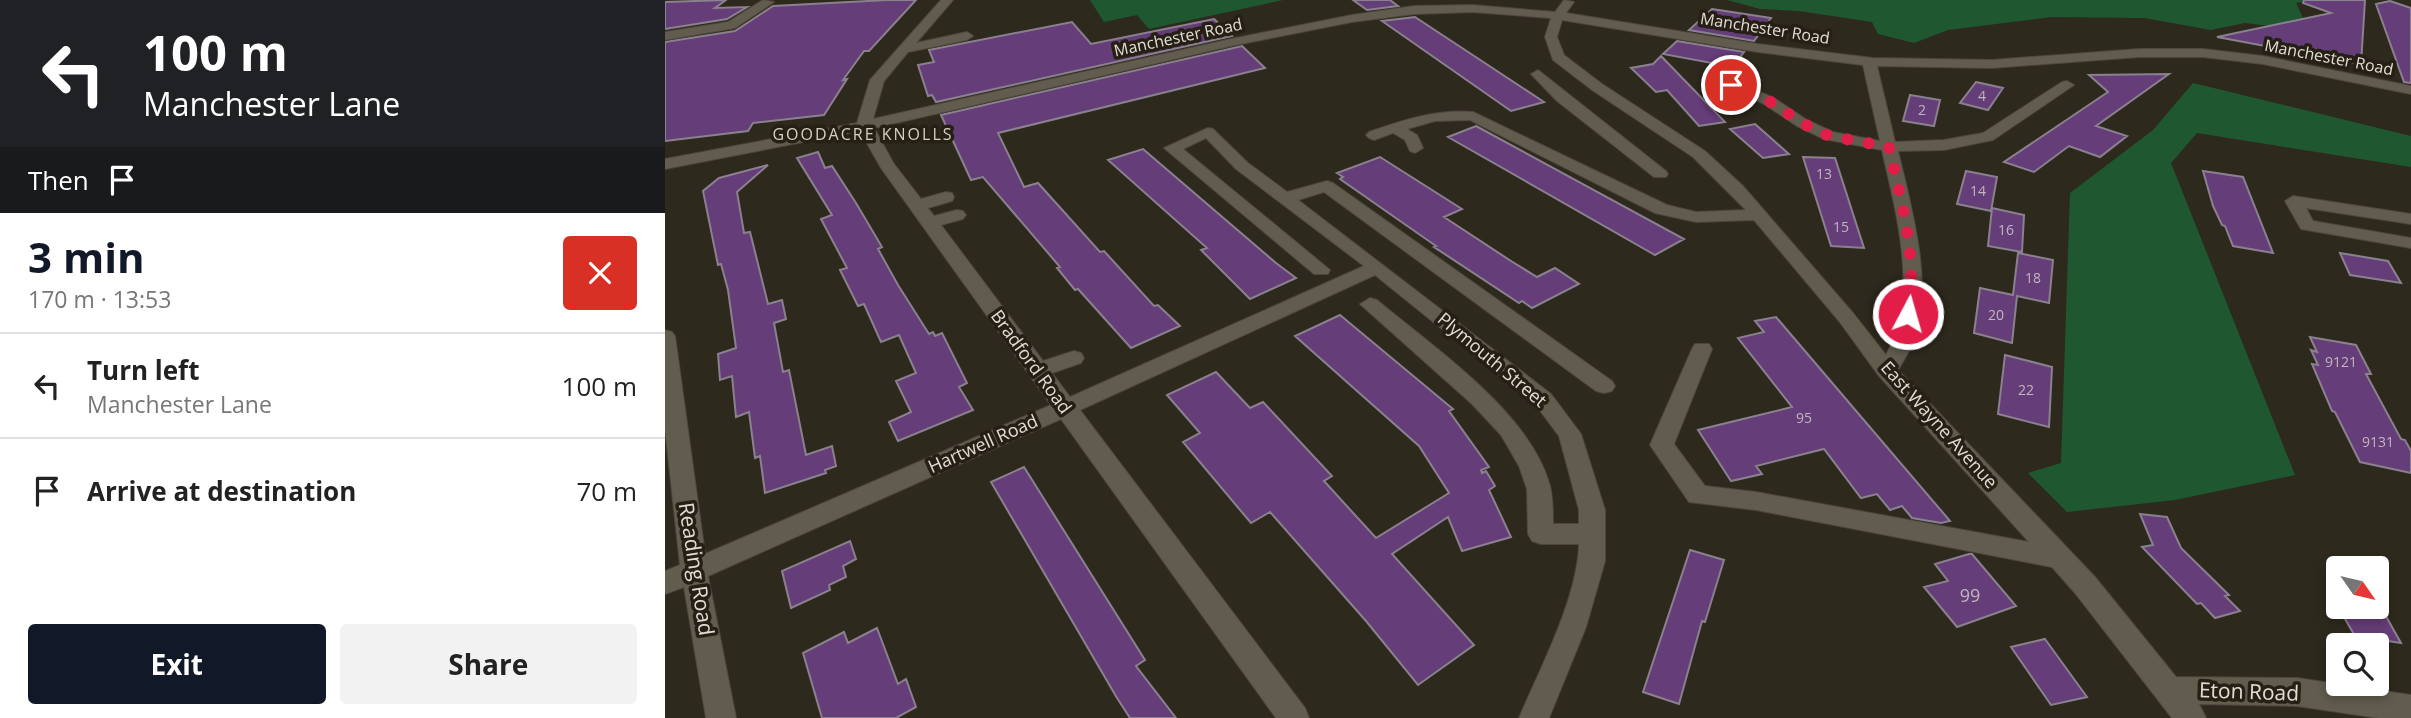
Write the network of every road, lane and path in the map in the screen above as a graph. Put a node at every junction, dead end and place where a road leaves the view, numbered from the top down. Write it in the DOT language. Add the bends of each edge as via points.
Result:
graph roads {
  1 [pos="947,0"];
  2 [pos="768,2"];
  3 [pos="1482,3"];
  4 [pos="1508,3"];
  5 [pos="1565,6"];
  6 [pos="665,36"];
  7 [pos="967,36"];
  8 [pos="904,49"];
  9 [pos="1576,72"];
  10 [pos="1713,77"];
  11 [pos="1873,77"];
  12 [pos="2067,85"];
  13 [pos="2411,90"];
  14 [pos="864,124"];
  15 [pos="1395,128"];
  16 [pos="1374,135"];
  17 [pos="1889,147"];
  18 [pos="1415,148"];
  19 [pos="665,164"];
  20 [pos="1660,174"];
  21 [pos="946,197"];
  22 [pos="1285,198"];
  23 [pos="923,214"];
  24 [pos="957,215"];
  25 [pos="1758,215"];
  26 [pos="2411,219"];
  27 [pos="2411,243"];
  28 [pos="1377,267"];
  29 [pos="1321,270"];
  30 [pos="1370,304"];
  31 [pos="665,336"];
  32 [pos="1702,349"];
  33 [pos="1074,358"];
  34 [pos="1038,371"];
  35 [pos="1887,371"];
  36 [pos="1604,386"];
  37 [pos="1065,408"];
  38 [pos="1592,534"];
  39 [pos="2060,558"];
  40 [pos="695,570"];
  41 [pos="665,583"];
  42 [pos="2170,690"];
  43 [pos="2411,709"];
  44 [pos="721,718"];
  45 [pos="1294,718"];
  46 [pos="1534,718"];
  47 [pos="2192,718"];
  1 -- 8 [label="street"];
  2 -- 6 [label="street" via="731,25"];
  3 -- 4 [label="street, Manchester Road"];
  3 -- 14 [label="street, Manchester Road" via="1317,24"];
  4 -- 5 [label="street, Manchester Road"];
  5 -- 9 [label="street, East Wayne Avenue" via="1551,37 1558,57"];
  5 -- 11 [label="street, Manchester Road" via="1794,52"];
  7 -- 8 [label="street"];
  8 -- 14 [label="street" via="877,80"];
  9 -- 20 [label="street" via="1538,74"];
  9 -- 25 [label="street, East Wayne Avenue" via="1699,154"];
  10 -- 17 [label="street" via="1769,101 1829,136"];
  11 -- 13 [label="street, Manchester Road" via="1949,65 2174,52 2234,57 2278,71"];
  11 -- 17 [label="street"];
  12 -- 17 [label="street" via="1988,136 1944,145"];
  14 -- 19 [label="street, Manchester Road"];
  14 -- 23 [label="street, Bradford Road"];
  15 -- 16 [label="street"];
  15 -- 18 [label="street" via="1412,138"];
  15 -- 25 [label="street" via="1427,117 1473,116 1661,209 1696,217"];
  17 -- 35 [label="street" via="1906,221 1913,289 1903,340"];
  21 -- 23 [label="street"];
  22 -- 28 [label="street, Plymouth Street"];
  22 -- 29 [label="street, Plymouth Street" via="1242,166 1208,132 1172,148"];
  22 -- 36 [label="street" via="1327,186"];
  23 -- 24 [label="street"];
  23 -- 34 [label="street, Bradford Road"];
  25 -- 35 [label="street, East Wayne Avenue"];
  26 -- 27 [label="street" via="2293,201 2307,225"];
  28 -- 37 [label="street, Hartwell Road"];
  28 -- 38 [label="street, Plymouth Street" via="1543,400 1570,434 1592,510"];
  30 -- 38 [label="street" via="1481,399 1509,429 1531,465 1539,489 1541,534"];
  31 -- 40 [label="street, Reading Road"];
  32 -- 39 [label="street" via="1662,445 1698,495 1756,501"];
  33 -- 34 [label="street"];
  34 -- 37 [label="street, Bradford Road"];
  35 -- 39 [label="street, East Wayne Avenue"];
  37 -- 40 [label="street, Hartwell Road"];
  37 -- 45 [label="street, Bradford Road"];
  38 -- 46 [label="street, Plymouth Street" via="1592,561 1583,596"];
  39 -- 42 [label="street, East Wayne Avenue"];
  40 -- 41 [label="street, Hartwell Road"];
  40 -- 44 [label="street, Reading Road"];
  42 -- 43 [label="street, Eton Road" via="2297,692"];
  42 -- 47 [label="street, East Wayne Avenue"];
}
